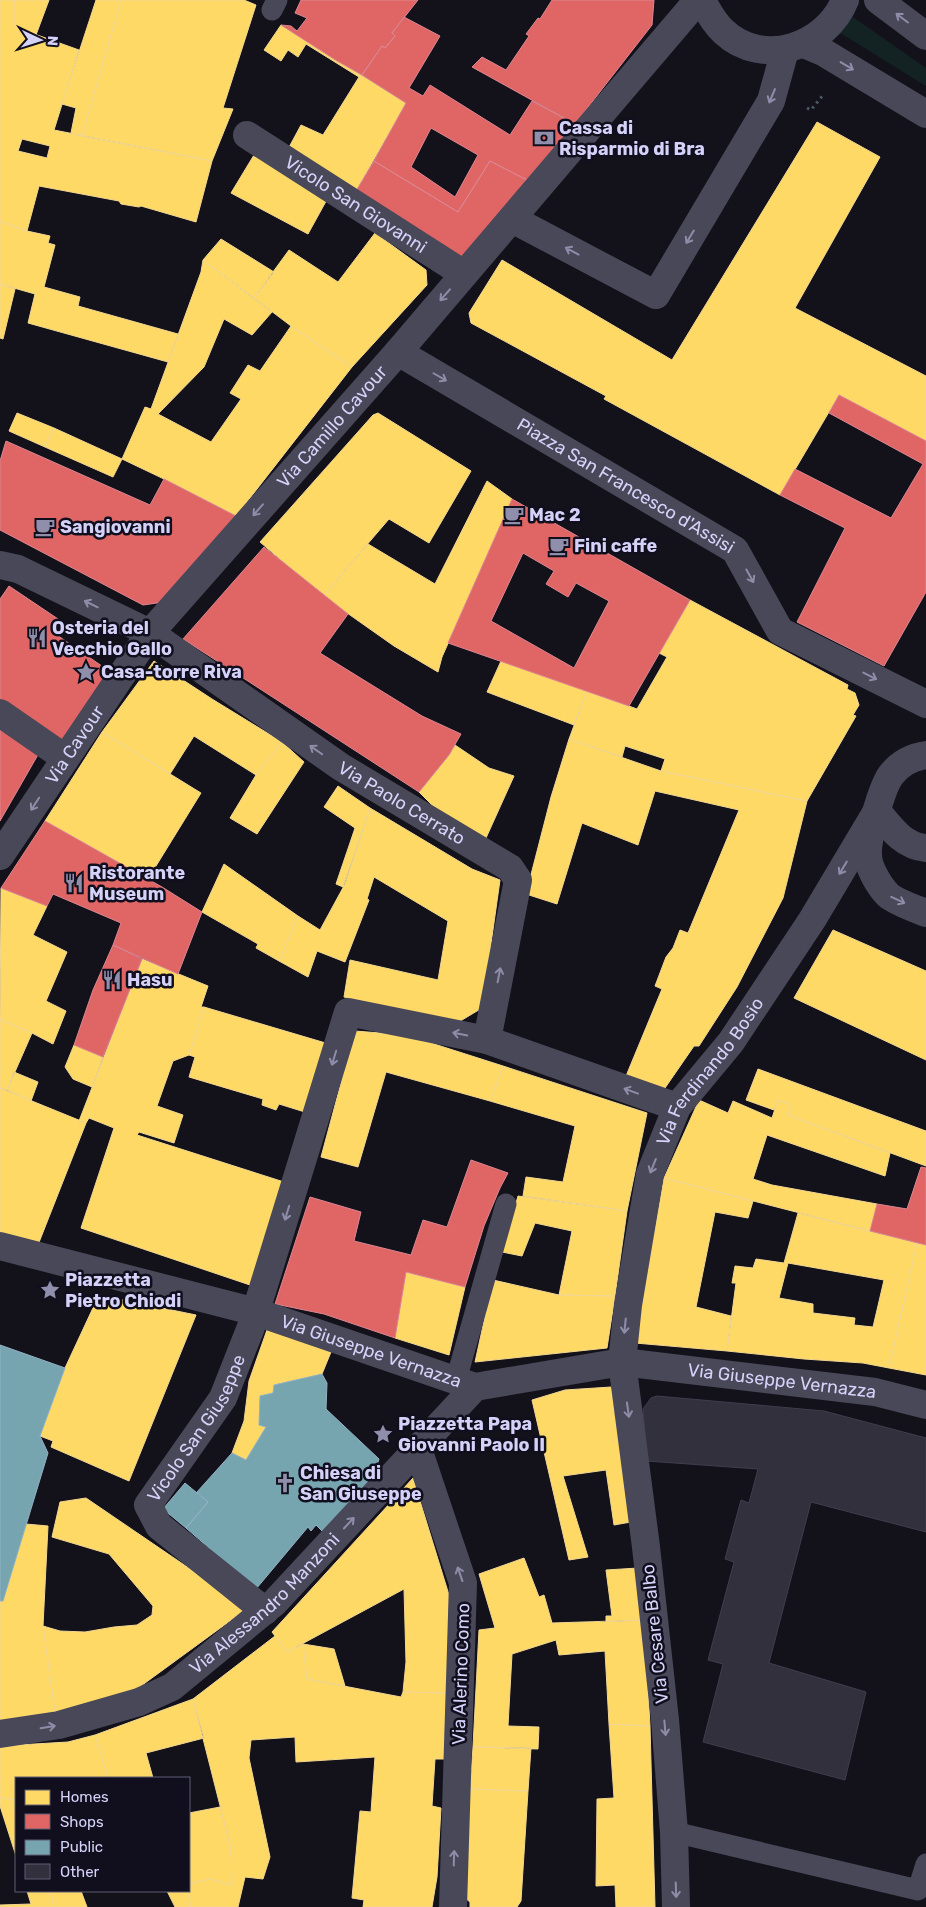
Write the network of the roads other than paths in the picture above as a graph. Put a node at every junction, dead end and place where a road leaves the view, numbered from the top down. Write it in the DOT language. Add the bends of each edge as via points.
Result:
graph roads {
  1 [pos="698,0"];
  2 [pos="702,0"];
  3 [pos="845,0"];
  4 [pos="878,0"];
  5 [pos="926,36"];
  6 [pos="795,47"];
  7 [pos="926,114"];
  8 [pos="247,135"];
  9 [pos="512,219"];
  10 [pos="464,274"];
  11 [pos="398,352"];
  12 [pos="0,566"];
  13 [pos="150,633"];
  14 [pos="926,704"];
  15 [pos="0,713"];
  16 [pos="926,755"];
  17 [pos="64,758"];
  18 [pos="877,811"];
  19 [pos="926,848"];
  20 [pos="0,856"];
  21 [pos="926,913"];
  22 [pos="486,1040"];
  23 [pos="677,1107"];
  24 [pos="506,1204"];
  25 [pos="10,1249"];
  26 [pos="256,1312"];
  27 [pos="622,1362"];
  28 [pos="466,1384"];
  29 [pos="926,1406"];
  30 [pos="418,1449"];
  31 [pos="265,1610"];
  32 [pos="0,1734"];
  33 [pos="674,1832"];
  34 [pos="926,1864"];
  35 [pos="453,1907"];
  36 [pos="676,1907"];
  1 -- 9 [label="street, Via Camillo Cavour"];
  2 -- 6 [label="street" via="710,17 742,44 763,50"];
  3 -- 6 [label="street" via="835,19 821,34"];
  5 -- 4 [label="street, one-way"];
  6 -- 7 [label="street, one-way" via="823,52"];
  6 -- 9 [label="street, one-way" via="771,101 656,295"];
  8 -- 10 [label="street, Vicolo San Giovanni"];
  9 -- 10 [label="street, Via Camillo Cavour"];
  10 -- 11 [label="street, Via Camillo Cavour, one-way"];
  11 -- 13 [label="street, Via Camillo Cavour, one-way"];
  11 -- 14 [label="street, Piazza San Francesco d'Assisi, one-way" via="735,550 780,631"];
  13 -- 12 [label="street, Via Paolo Cerrato, one-way" via="18,569"];
  13 -- 17 [label="street, Via Cavour"];
  22 -- 13 [label="street, Via Paolo Cerrato, one-way" via="518,880 510,868 341,767"];
  15 -- 17 [label="street"];
  16 -- 18 [label="street" via="913,757 890,776"];
  17 -- 20 [label="street, Via Cavour, one-way"];
  18 -- 19 [label="street" via="898,837"];
  18 -- 21 [label="street, one-way" via="869,834 867,857 876,879 889,896"];
  18 -- 23 [label="street, Via Ferdinando Bosio, one-way" via="812,920 731,1042"];
  23 -- 22 [label="street, one-way"];
  22 -- 26 [label="street, one-way" via="348,1012"];
  23 -- 27 [label="street, Via Ferdinando Bosio, one-way" via="650,1174"];
  24 -- 28 [label="lane"];
  25 -- 26 [label="street, Via Giuseppe Vernazza"];
  26 -- 28 [label="street, Via Giuseppe Vernazza"];
  26 -- 31 [label="street, Vicolo San Giuseppe" via="223,1398 148,1505 159,1526"];
  27 -- 28 [label="street, Via Giuseppe Vernazza"];
  27 -- 29 [label="street, Via Giuseppe Vernazza" via="875,1392"];
  27 -- 33 [label="street, Via Cesare Balbo, one-way" via="646,1546"];
  28 -- 30 [label="street, Via Alessandro Manzoni"];
  31 -- 30 [label="street, Via Alessandro Manzoni, one-way"];
  35 -- 30 [label="street, Via Alerino Como, one-way" via="463,1583"];
  32 -- 31 [label="street, Via Alessandro Manzoni, one-way" via="60,1725 172,1687"];
  33 -- 34 [label="lane" via="918,1890"];
  33 -- 36 [label="street, Via Cesare Balbo, one-way"];
}
